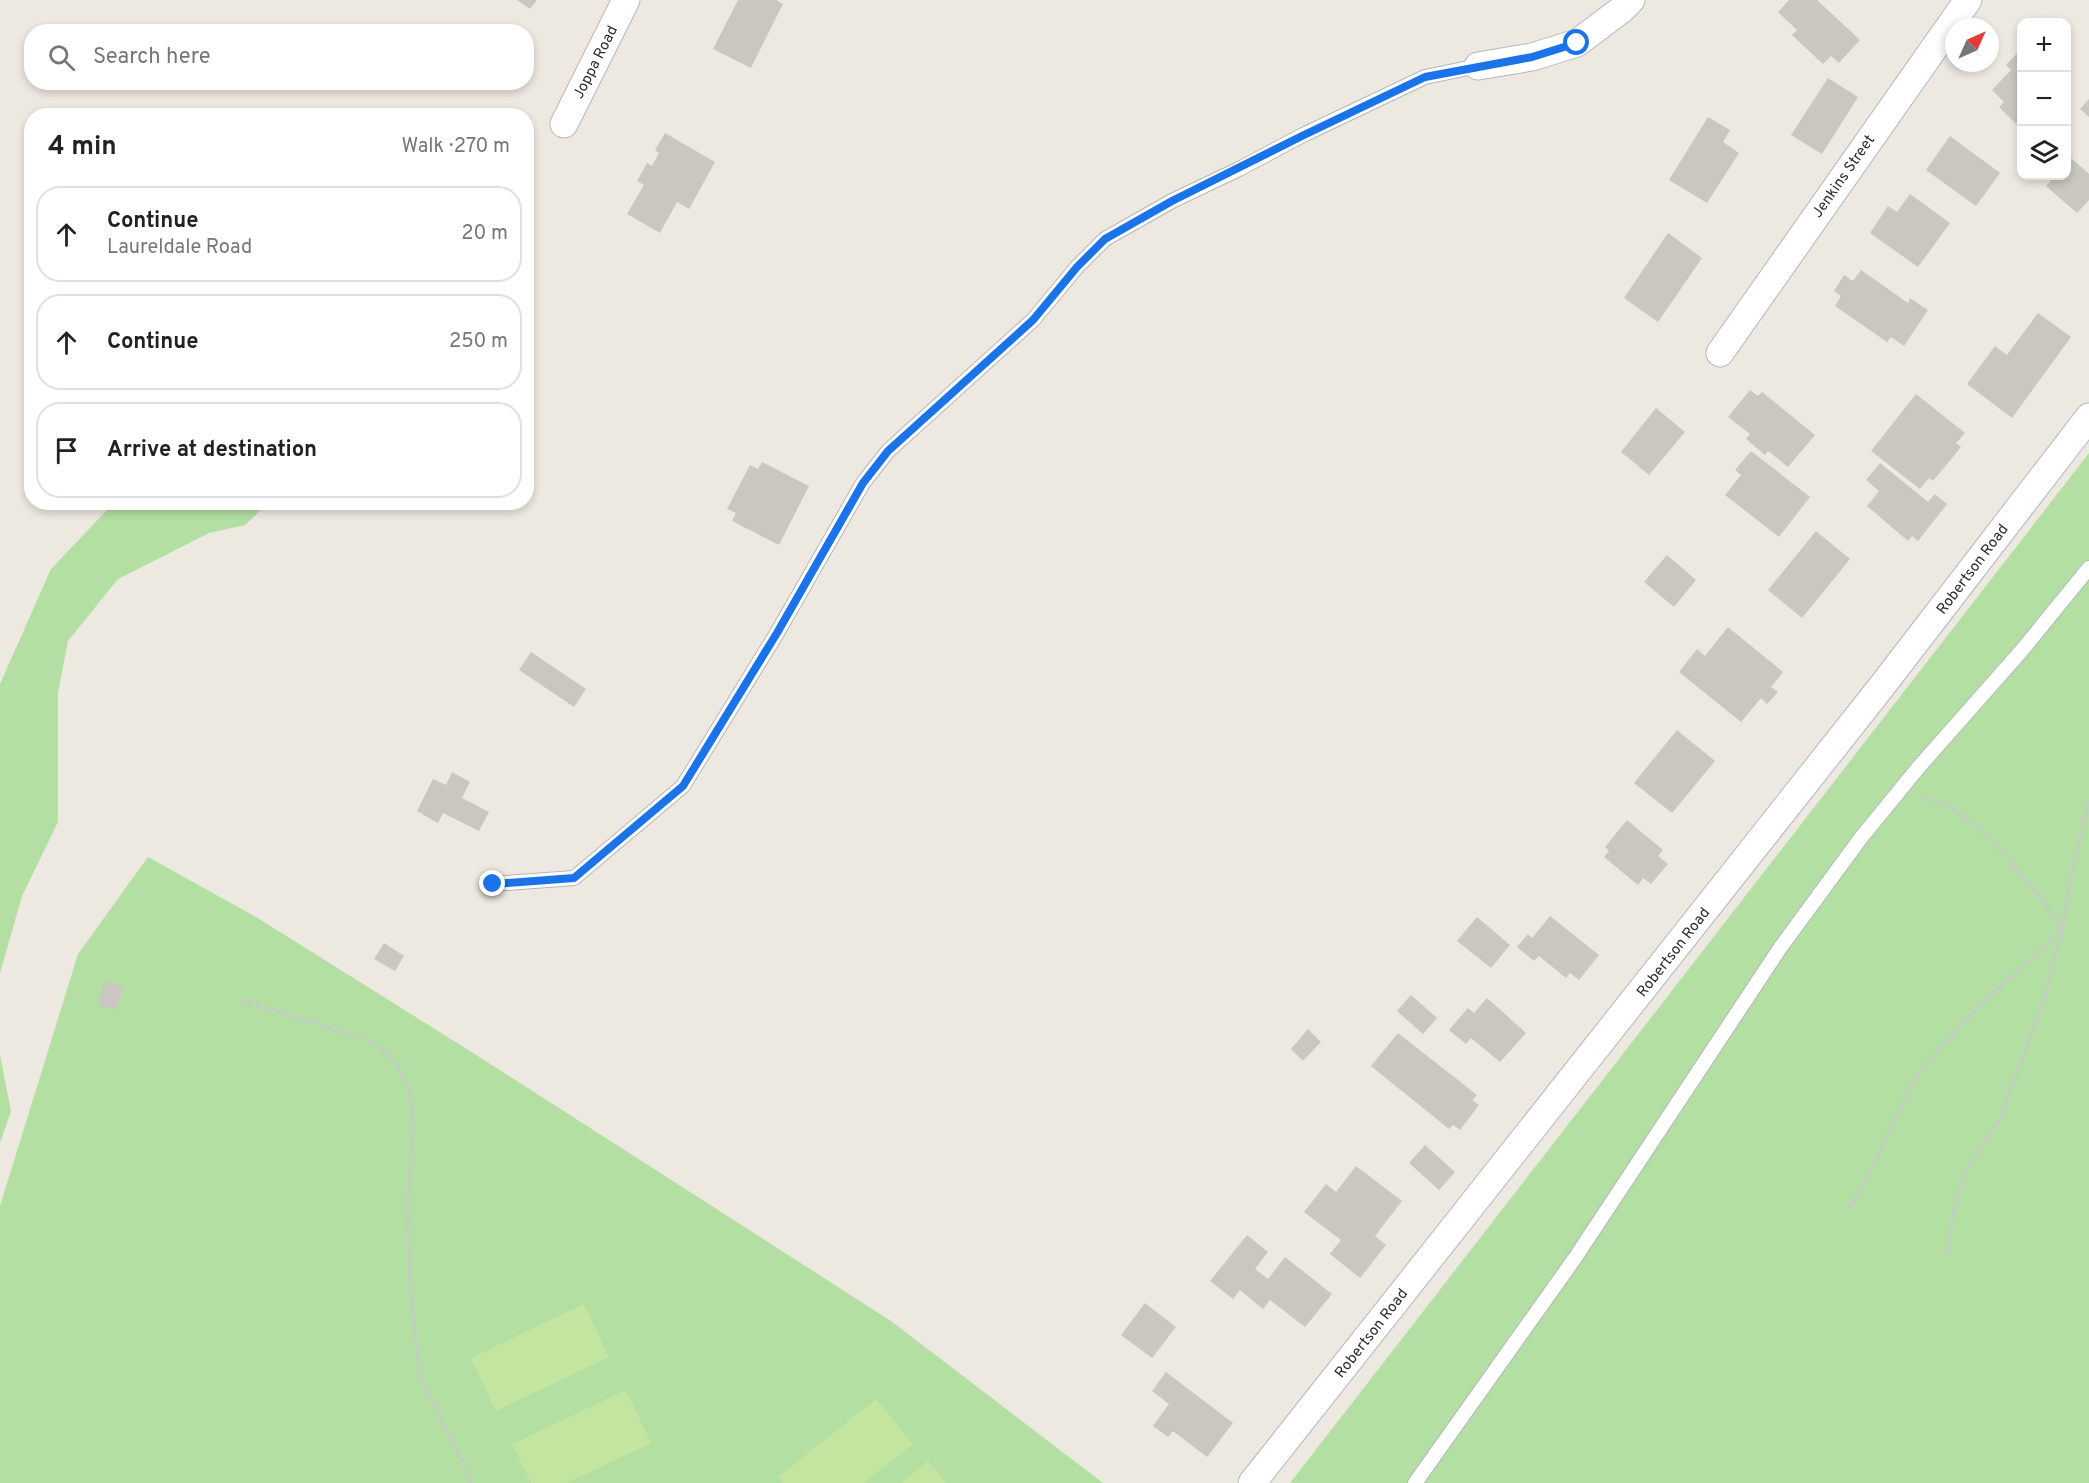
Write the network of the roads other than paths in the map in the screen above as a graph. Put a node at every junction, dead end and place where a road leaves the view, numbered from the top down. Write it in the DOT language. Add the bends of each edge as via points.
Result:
graph roads {
  1 [pos="626,0"];
  2 [pos="1631,0"];
  3 [pos="1968,0"];
  4 [pos="1478,66"];
  5 [pos="564,124"];
  6 [pos="1720,353"];
  7 [pos="2089,417"];
  8 [pos="2089,568"];
  9 [pos="493,884"];
  10 [pos="1252,1483"];
  11 [pos="1415,1483"];
  1 -- 5 [label="street, Joppa Road"];
  2 -- 4 [label="street" via="1577,43 1532,57"];
  3 -- 6 [label="street, Jenkins Street"];
  4 -- 9 [label="lane" via="1425,77 1172,201 1105,239 1033,320 888,451 863,483 683,786 574,878"];
  7 -- 10 [label="street, Robertson Road"];
  8 -- 11 [label="lane" via="1860,839 1780,948 1575,1258"];
}
